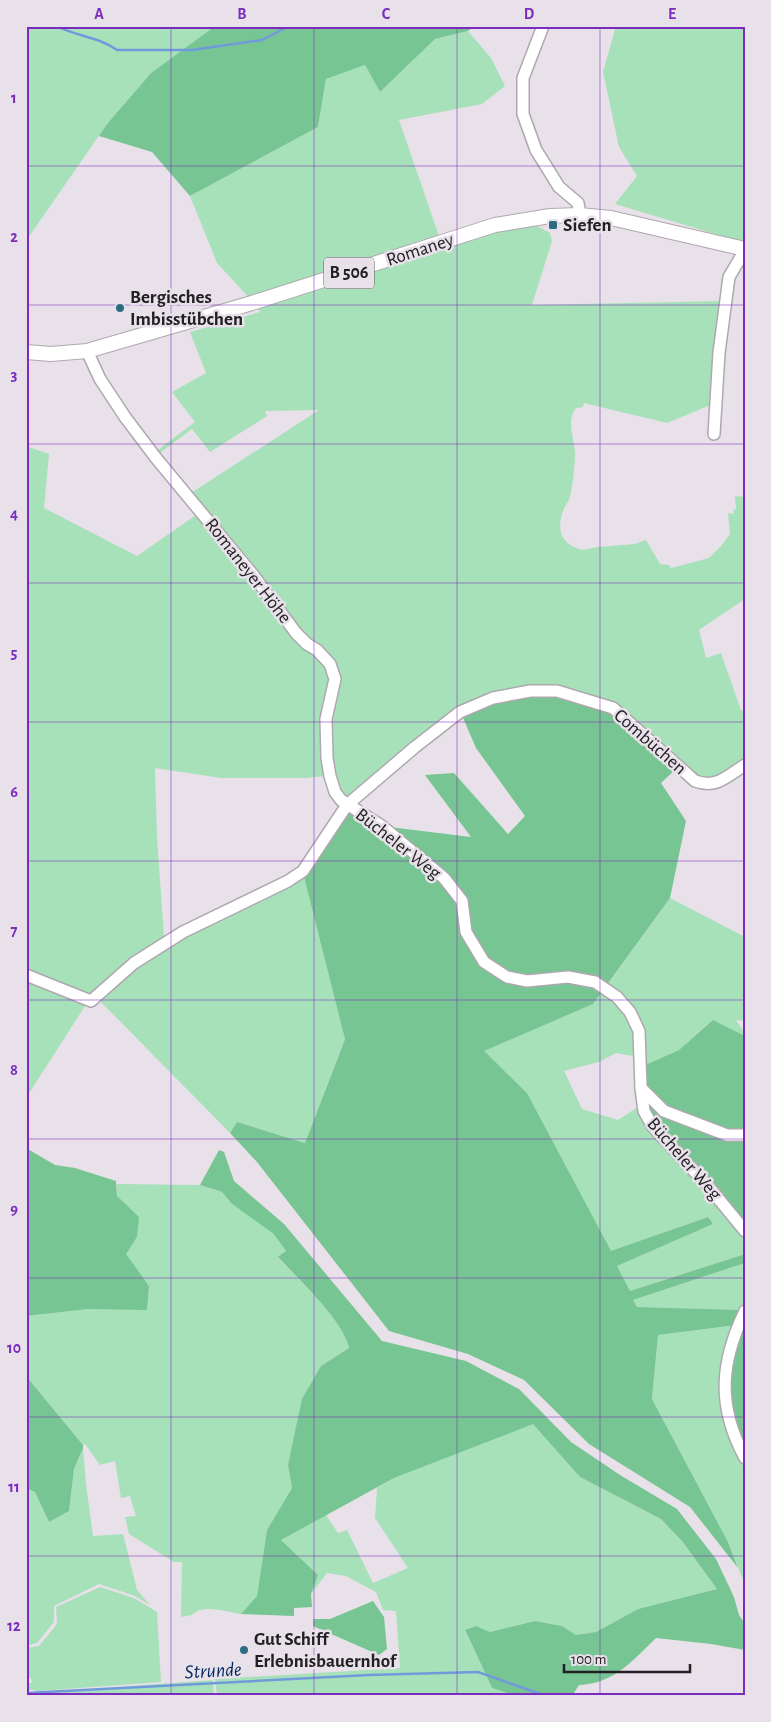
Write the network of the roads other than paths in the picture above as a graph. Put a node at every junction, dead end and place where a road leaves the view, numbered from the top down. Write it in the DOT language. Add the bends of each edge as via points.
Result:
graph roads {
  1 [pos="543,26"];
  2 [pos="580,215"];
  3 [pos="745,250"];
  4 [pos="87,351"];
  5 [pos="26,352"];
  6 [pos="714,434"];
  7 [pos="745,765"];
  8 [pos="348,805"];
  9 [pos="26,975"];
  10 [pos="641,1088"];
  11 [pos="745,1135"];
  12 [pos="745,1231"];
  13 [pos="745,1311"];
  14 [pos="745,1458"];
  1 -- 2 [label="street" via="523,78 523,114 536,150 559,187 578,203"];
  2 -- 3 [label="main road, B 506" via="611,218"];
  2 -- 4 [label="main road, Romaney / B 506" via="550,216 496,225 252,304"];
  3 -- 6 [label="street" via="729,277 719,353"];
  4 -- 5 [label="main road, Romaney / B 506"];
  4 -- 8 [label="street, Romaneyer Höhe" via="100,379 156,458 235,552 296,633 330,664 335,679 326,719 327,758 335,792"];
  7 -- 8 [label="street, Combüchen" via="718,782 706,785 695,781 613,708 557,691 530,691 493,698 460,712"];
  8 -- 9 [label="street, Combüchen" via="304,872 183,932 134,963 91,1002"];
  8 -- 10 [label="street, Bücheler Weg" via="383,827 444,878 462,901 466,932 484,962 507,977 527,982 568,977 595,982 617,997 630,1012 639,1031"];
  10 -- 11 [label="street" via="664,1111 727,1135"];
  10 -- 12 [label="street, Bücheler Weg" via="644,1111 653,1127"];
  13 -- 14 [label="street" via="729,1350 725,1400 735,1440"];
}
